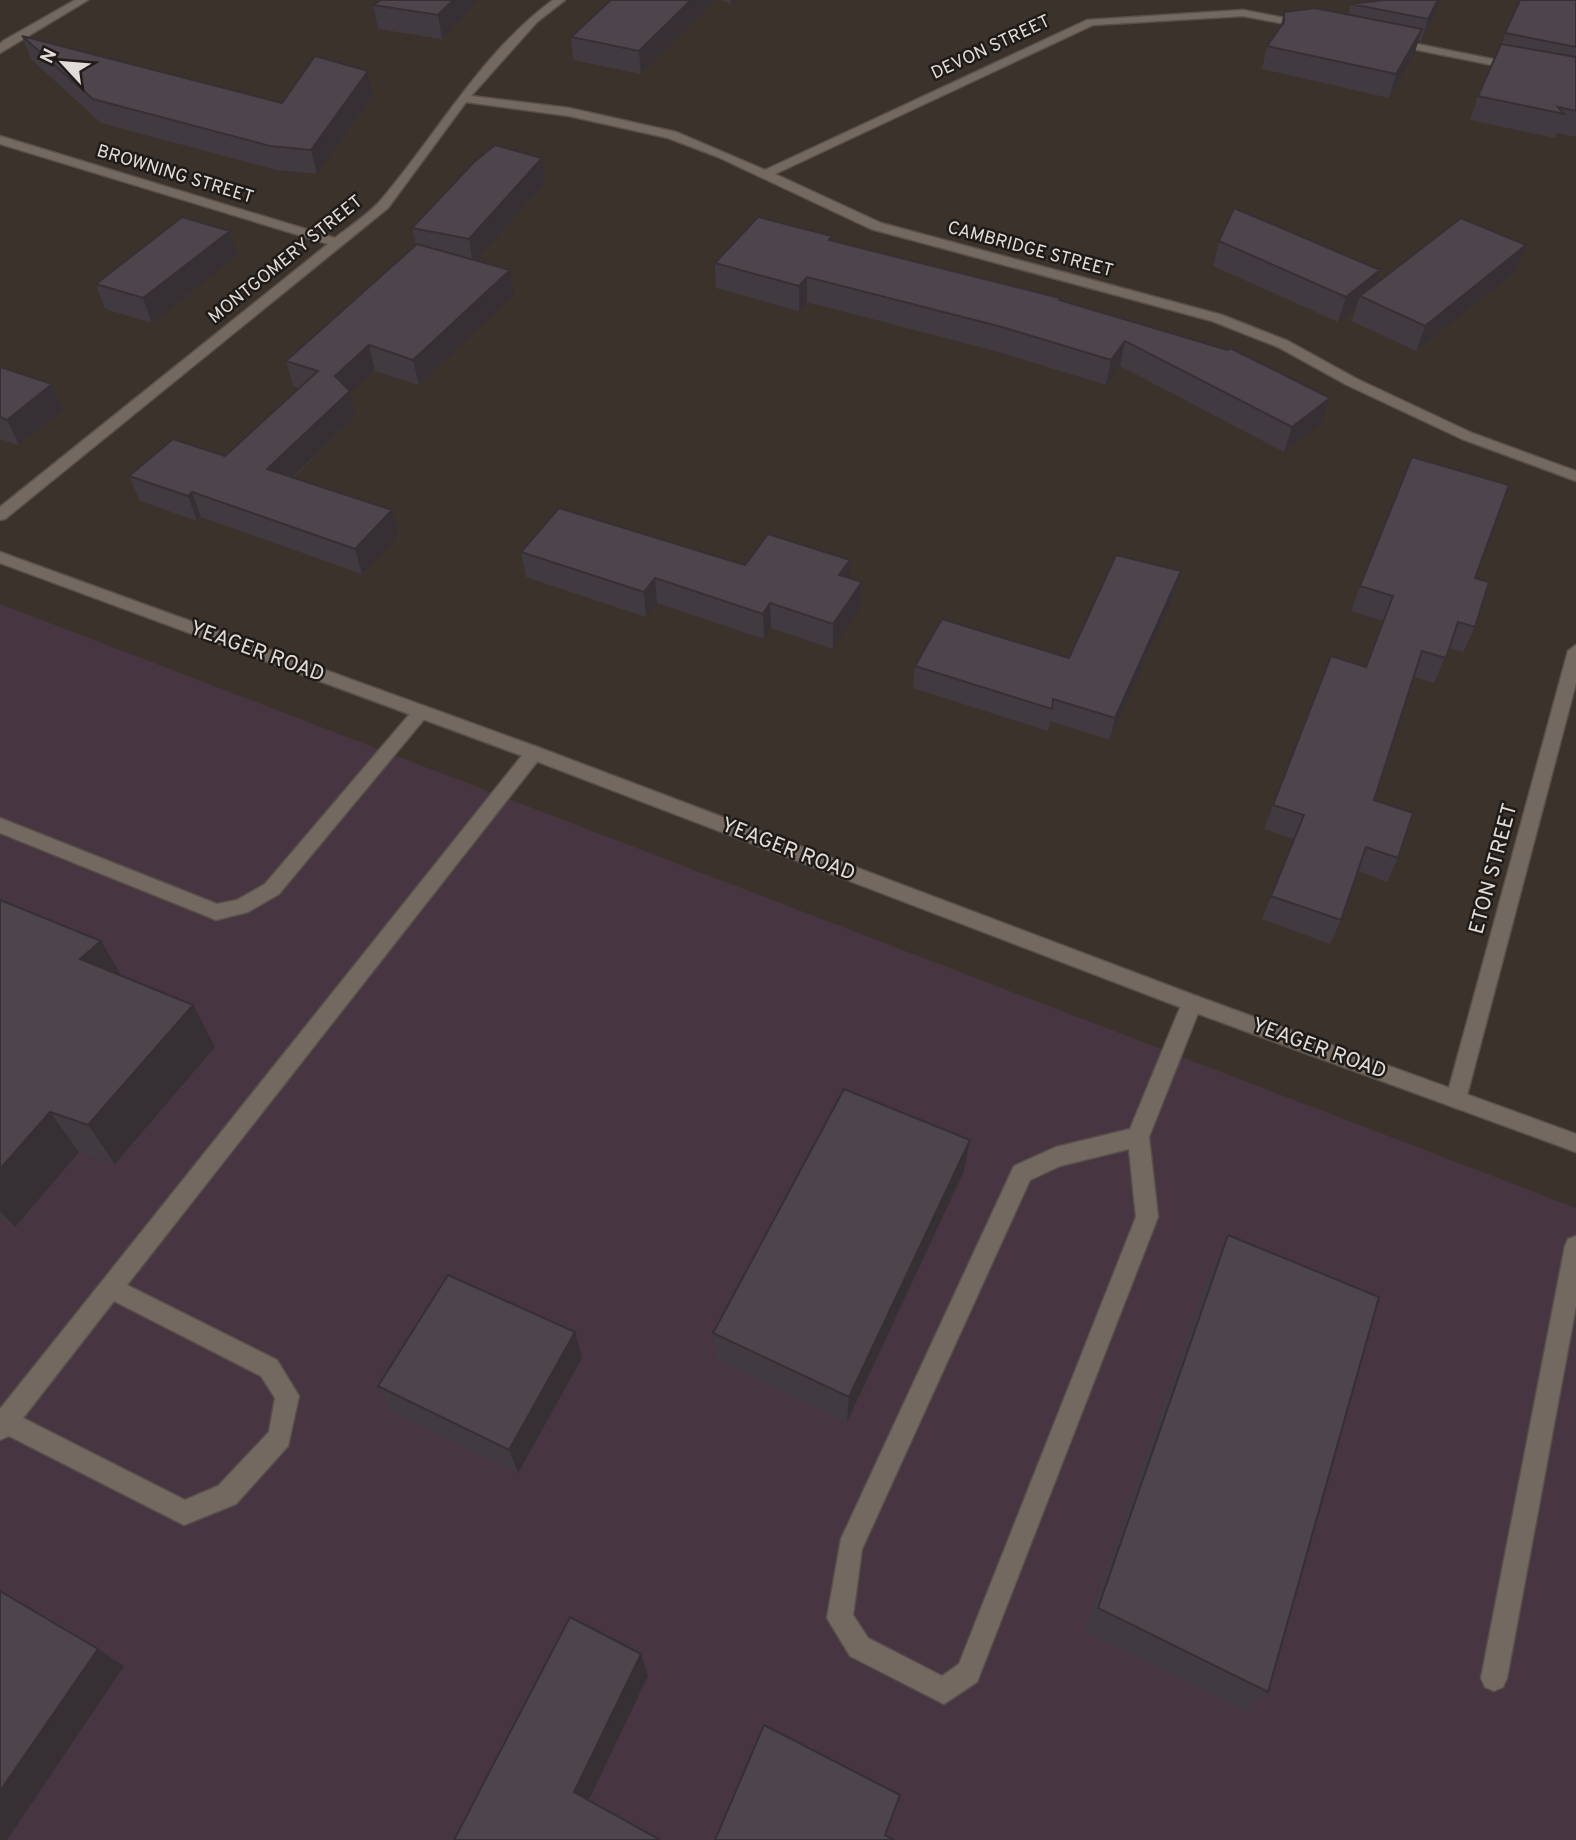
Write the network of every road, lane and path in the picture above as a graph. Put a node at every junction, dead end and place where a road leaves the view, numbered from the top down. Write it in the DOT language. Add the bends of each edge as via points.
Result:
graph roads {
  1 [pos="83,0"];
  2 [pos="560,0"];
  3 [pos="1323,29"];
  4 [pos="1376,39"];
  5 [pos="0,50"];
  6 [pos="1536,71"];
  7 [pos="463,98"];
  8 [pos="0,140"];
  9 [pos="766,174"];
  10 [pos="340,243"];
  11 [pos="1576,476"];
  12 [pos="0,515"];
  13 [pos="0,557"];
  14 [pos="1576,650"];
  15 [pos="420,713"];
  16 [pos="534,753"];
  17 [pos="0,825"];
  18 [pos="1192,1003"];
  19 [pos="1456,1099"];
  20 [pos="1138,1137"];
  21 [pos="1576,1143"];
  22 [pos="1576,1247"];
  23 [pos="111,1288"];
  24 [pos="3,1425"];
  25 [pos="1494,1678"];
  1 -- 5 [label="street"];
  2 -- 7 [label="street, MONTGOMERY STREET" via="533,20"];
  3 -- 9 [label="street, DEVON STREET" via="1243,13 1091,22"];
  4 -- 6 [label="street"];
  7 -- 9 [label="street, CAMBRIDGE STREET" via="569,112 673,135"];
  7 -- 10 [label="street, MONTGOMERY STREET" via="384,205"];
  8 -- 10 [label="street, BROWNING STREET"];
  9 -- 11 [label="street, CAMBRIDGE STREET" via="876,226 1217,318 1283,344 1467,436"];
  10 -- 12 [label="street, MONTGOMERY STREET"];
  13 -- 15 [label="street, YEAGER ROAD"];
  14 -- 19 [label="street, ETON STREET"];
  15 -- 16 [label="street, YEAGER ROAD"];
  15 -- 17 [label="street" via="272,889 241,907 216,912"];
  16 -- 18 [label="street, YEAGER ROAD"];
  16 -- 23 [label="street"];
  18 -- 19 [label="street, YEAGER ROAD"];
  18 -- 20 [label="street"];
  19 -- 21 [label="street, YEAGER ROAD"];
  20 -- 20 [label="street" via="1147,1217 968,1673 944,1691 859,1647 840,1618 850,1548 1022,1173 1056,1157"];
  22 -- 25 [label="street"];
  23 -- 24 [label="street"];
  23 -- 24 [label="street" via="269,1368 287,1396 280,1438 226,1495 184,1513"];
}
